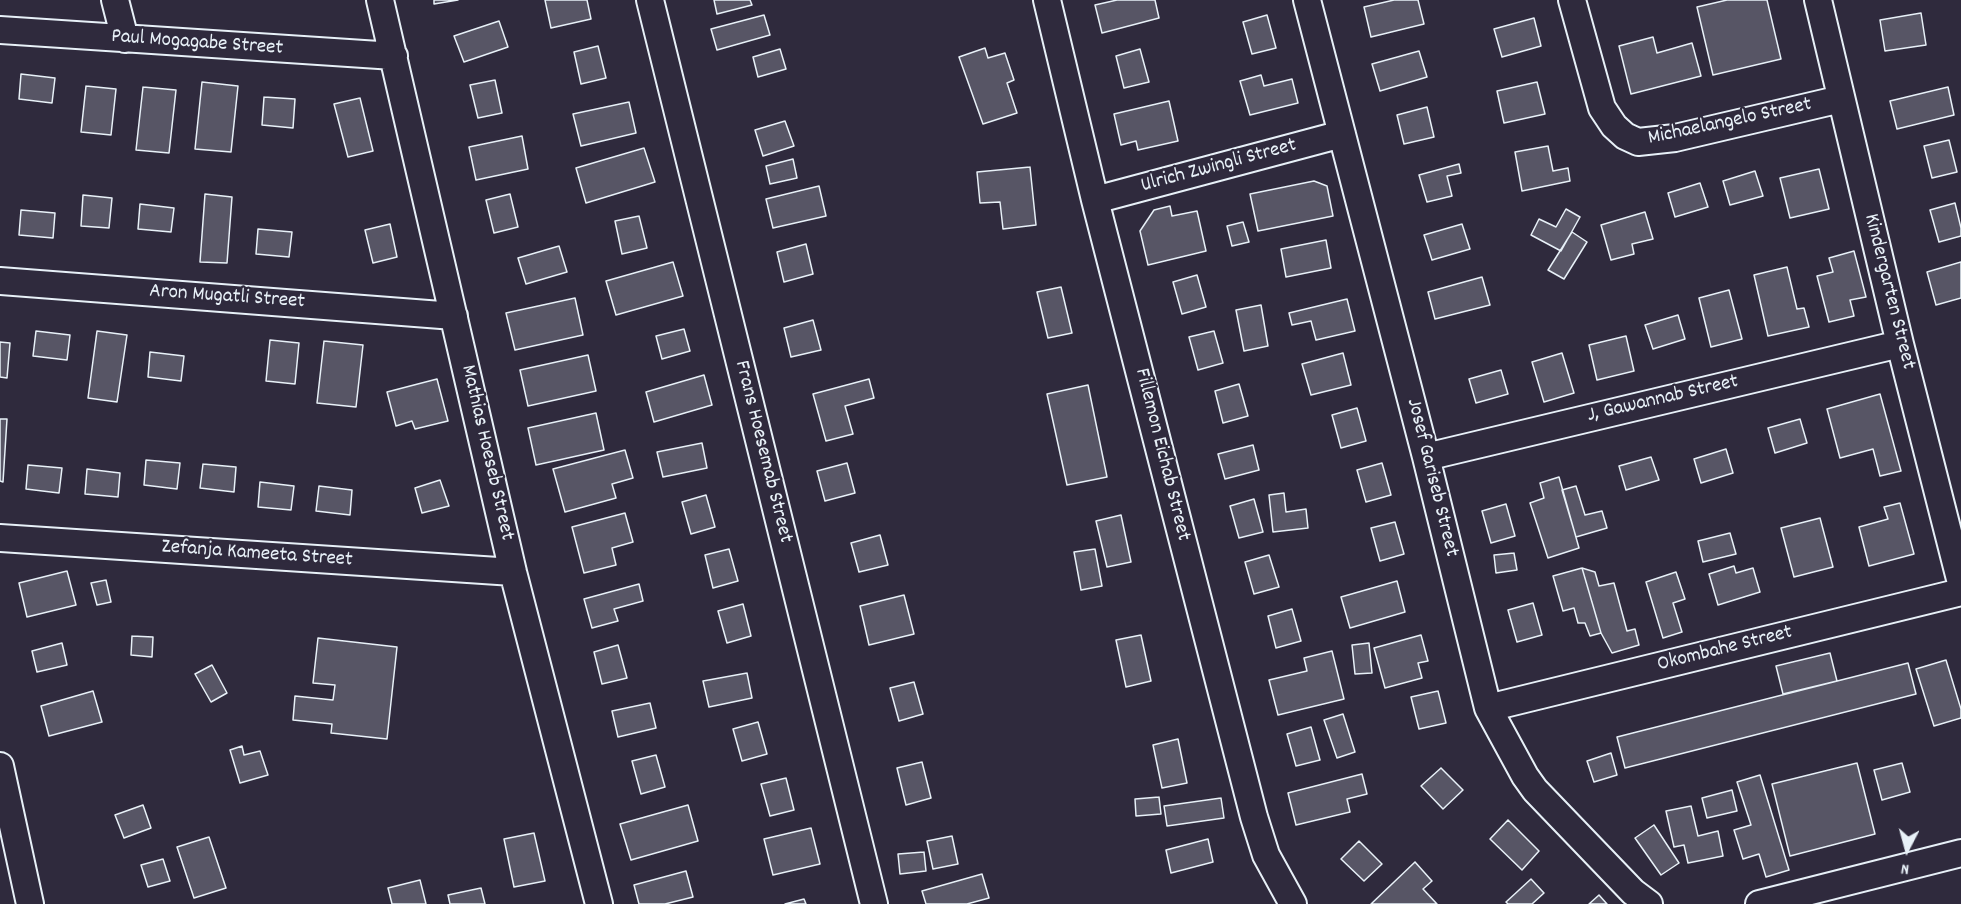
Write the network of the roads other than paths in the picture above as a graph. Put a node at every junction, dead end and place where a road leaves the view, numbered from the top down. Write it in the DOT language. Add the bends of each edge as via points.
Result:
graph roads {
  1 [pos="115,0"];
  2 [pos="380,0"];
  3 [pos="650,0"];
  4 [pos="1047,0"];
  5 [pos="1307,0"];
  6 [pos="1572,0"];
  7 [pos="1818,0"];
  8 [pos="0,30"];
  9 [pos="125,39"];
  10 [pos="394,56"];
  11 [pos="1841,99"];
  12 [pos="1342,134"];
  13 [pos="1095,200"];
  14 [pos="0,281"];
  15 [pos="454,316"];
  16 [pos="1900,344"];
  17 [pos="1426,456"];
  18 [pos="0,538"];
  19 [pos="513,572"];
  20 [pos="1961,583"];
  21 [pos="1961,592"];
  22 [pos="1488,708"];
  23 [pos="0,766"];
  24 [pos="1961,853"];
  25 [pos="30,904"];
  26 [pos="599,904"];
  27 [pos="874,904"];
  28 [pos="1293,904"];
  29 [pos="1649,904"];
  30 [pos="1759,904"];
  1 -- 9 [label="street"];
  2 -- 10 [label="street, Mathias Hoeseb Street"];
  3 -- 27 [label="street, Frans Hoesemab Street"];
  4 -- 13 [label="street, Fillemon Eichab Street"];
  5 -- 12 [label="street, Josef Gariseb Street"];
  6 -- 11 [label="street, Michaelangelo Street" via="1602,108 1614,126 1638,142 1675,138"];
  7 -- 11 [label="street, Kindergarten Street"];
  8 -- 9 [label="street, Paul Mogagabe Street"];
  9 -- 10 [label="street, Paul Mogagabe Street"];
  10 -- 15 [label="street, Mathias Hoeseb Street"];
  11 -- 16 [label="street, Kindergarten Street"];
  12 -- 13 [label="street, Ulrich Zwingli Street"];
  12 -- 17 [label="street, Josef Gariseb Street"];
  13 -- 28 [label="street, Fillemon Eichab Street" via="1254,817 1266,855"];
  14 -- 15 [label="street, Aron Mugatli Street"];
  15 -- 19 [label="street, Mathias Hoeseb Street"];
  16 -- 17 [label="street, J, Gawannab Street"];
  16 -- 20 [label="street, Kindergarten Street"];
  17 -- 22 [label="street, Josef Gariseb Street"];
  18 -- 19 [label="street, Zefanja Kameeta Street"];
  19 -- 26 [label="street, Mathias Hoeseb Street"];
  21 -- 22 [label="street, Okombahe Street"];
  22 -- 29 [label="street, Josef Gariseb Street" via="1535,790"];
  23 -- 25 [label="street"];
  24 -- 30 [label="street"];
}
